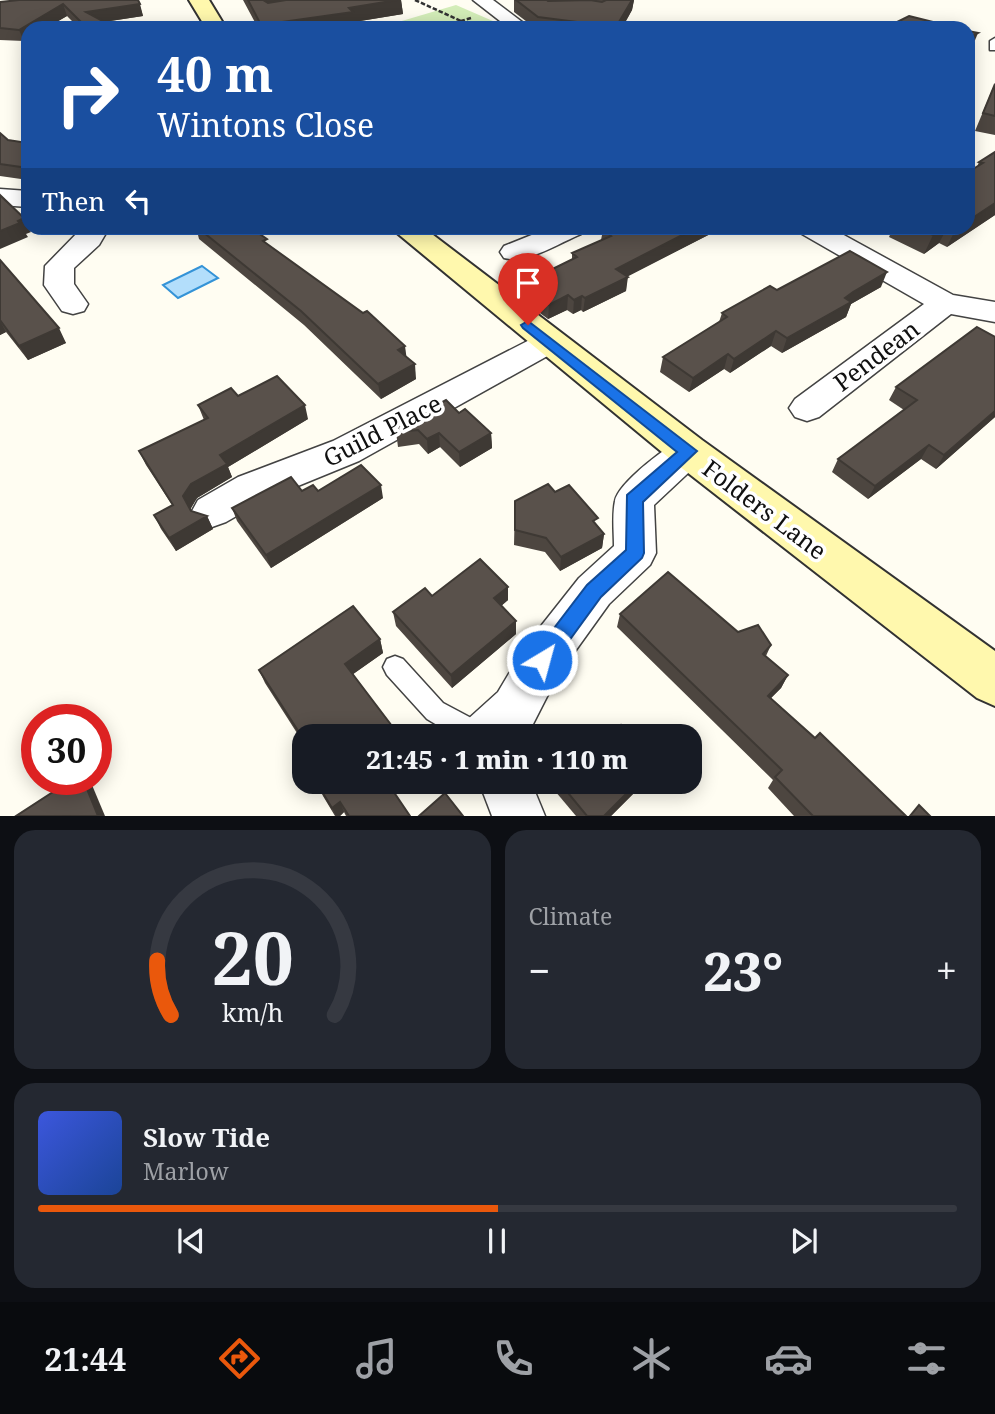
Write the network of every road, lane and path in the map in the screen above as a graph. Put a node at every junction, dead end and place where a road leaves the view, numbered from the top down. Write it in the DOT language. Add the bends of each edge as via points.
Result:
graph roads {
  1 [pos="199,0"];
  2 [pos="415,0"];
  3 [pos="486,4"];
  4 [pos="514,4"];
  5 [pos="212,21"];
  6 [pos="461,21"];
  7 [pos="511,21"];
  8 [pos="0,197"];
  9 [pos="21,198"];
  10 [pos="91,235"];
  11 [pos="415,235"];
  12 [pos="555,235"];
  13 [pos="831,235"];
  14 [pos="514,253"];
  15 [pos="945,303"];
  16 [pos="73,304"];
  17 [pos="995,312"];
  18 [pos="549,341"];
  19 [pos="807,408"];
  20 [pos="688,451"];
  21 [pos="212,511"];
  22 [pos="395,667"];
  23 [pos="995,681"];
  24 [pos="458,724"];
  25 [pos="497,724"];
  26 [pos="509,794"];
  27 [pos="519,816"];
  1 -- 5 [label="main road"];
  2 -- 6 [label="path"];
  3 -- 4 [label="street"];
  3 -- 7 [label="street"];
  8 -- 9 [label="street"];
  10 -- 16 [label="street" via="59,266 59,285"];
  11 -- 18 [label="main road, Folders Lane"];
  12 -- 14 [label="street"];
  13 -- 15 [label="street"];
  15 -- 17 [label="street"];
  15 -- 19 [label="street, Pendean"];
  18 -- 20 [label="main road, Folders Lane"];
  18 -- 21 [label="street, Guild Place" via="346,452 252,488"];
  20 -- 23 [label="main road, Folders Lane"];
  20 -- 25 [label="street" via="634,500 635,553 594,591 542,660 515,709"];
  22 -- 24 [label="lane" via="435,711"];
  26 -- 27 [label="street"];
}
